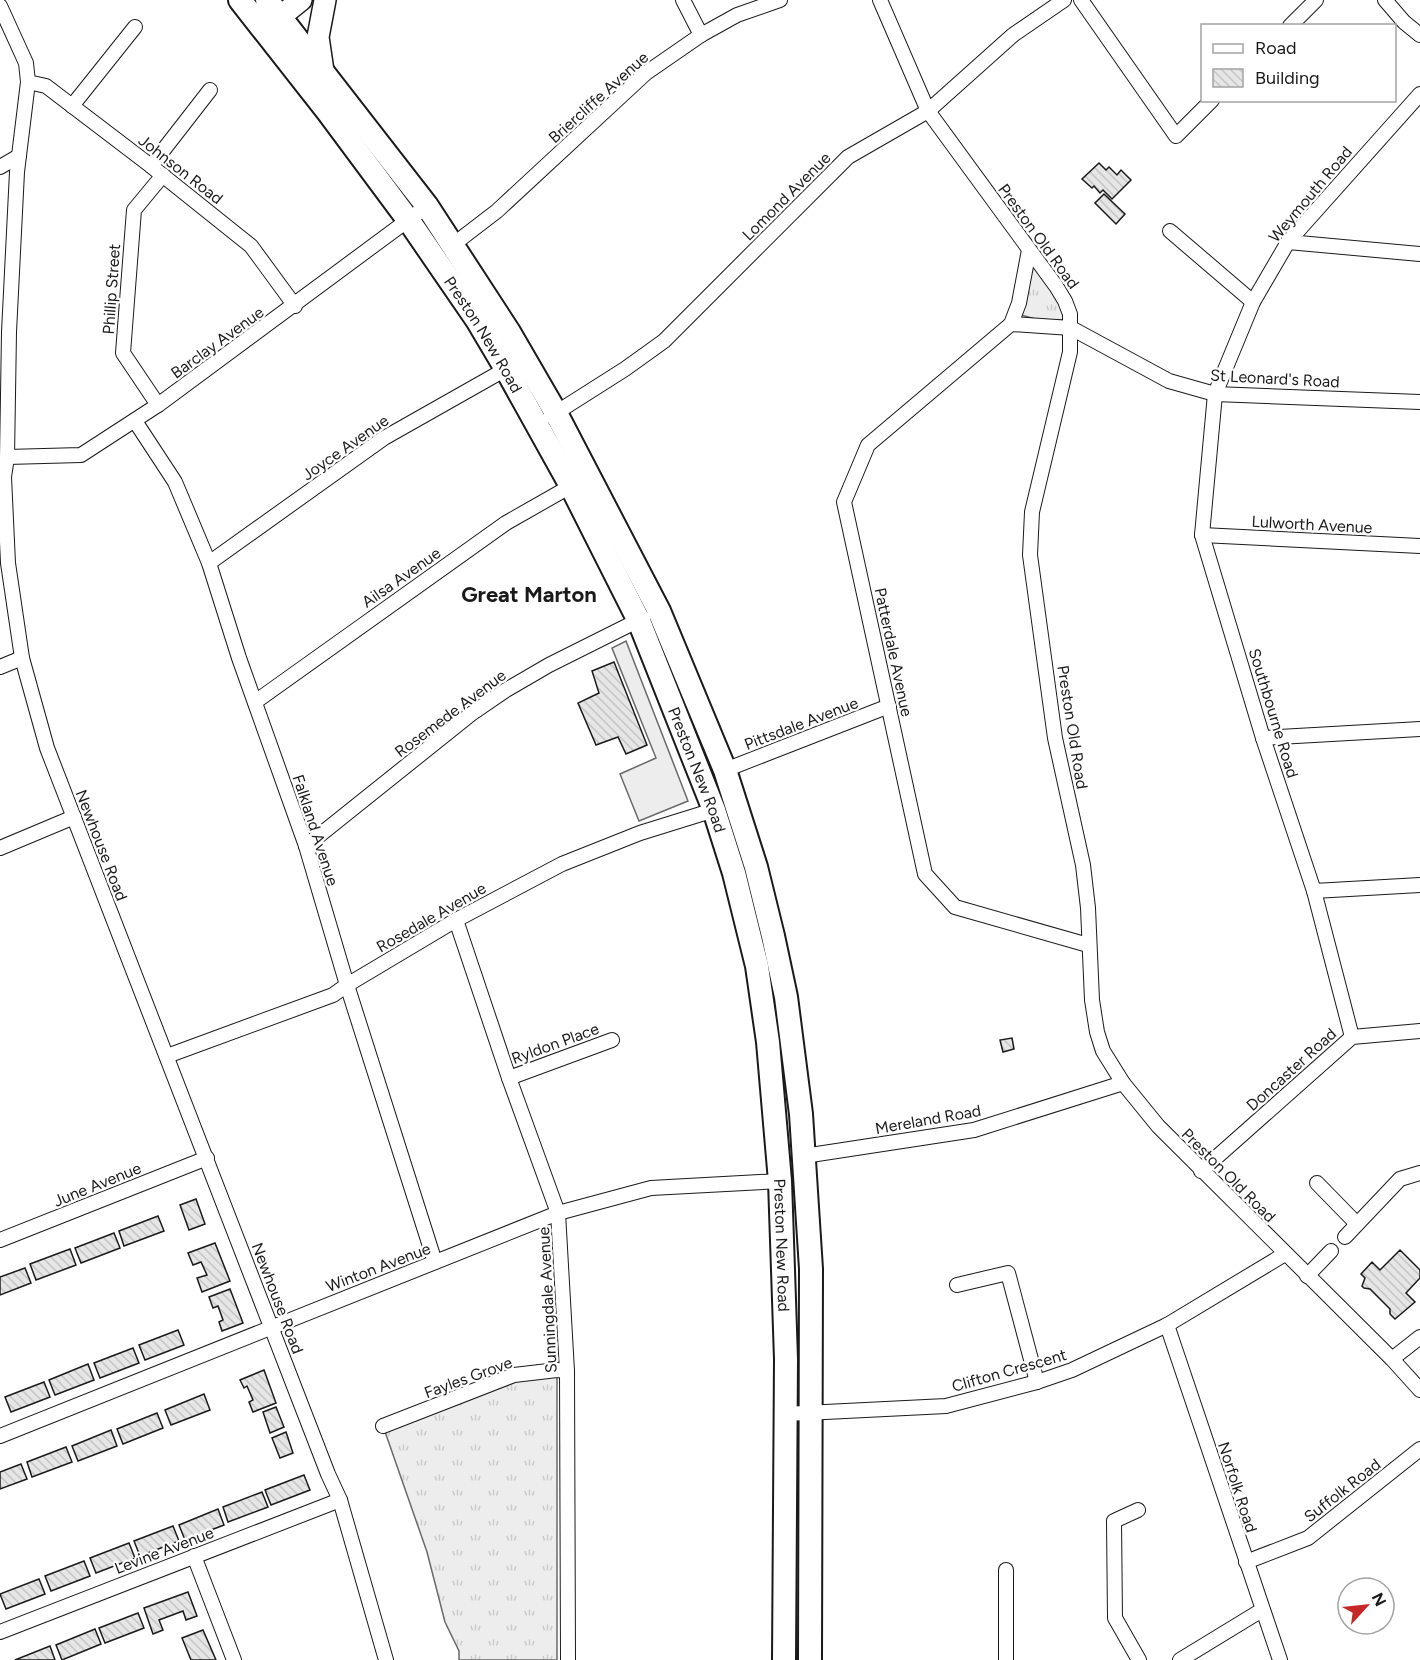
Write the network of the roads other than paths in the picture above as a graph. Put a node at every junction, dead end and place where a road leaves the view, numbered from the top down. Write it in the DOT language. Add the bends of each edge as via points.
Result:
graph roads {
  1 [pos="240,0"];
  2 [pos="301,0"];
  3 [pos="325,0"];
  4 [pos="683,0"];
  5 [pos="780,0"];
  6 [pos="880,0"];
  7 [pos="1064,0"];
  8 [pos="1081,0"];
  9 [pos="1316,0"];
  10 [pos="1385,0"];
  11 [pos="0,6"];
  12 [pos="270,16"];
  13 [pos="1292,24"];
  14 [pos="135,27"];
  15 [pos="701,35"];
  16 [pos="1420,35"];
  17 [pos="323,71"];
  18 [pos="28,82"];
  19 [pos="210,90"];
  20 [pos="1420,94"];
  21 [pos="1210,102"];
  22 [pos="72,106"];
  23 [pos="928,111"];
  24 [pos="19,156"];
  25 [pos="151,166"];
  26 [pos="0,167"];
  27 [pos="163,175"];
  28 [pos="427,206"];
  29 [pos="409,220"];
  30 [pos="1170,231"];
  31 [pos="1288,242"];
  32 [pos="454,244"];
  33 [pos="1029,250"];
  34 [pos="1420,254"];
  35 [pos="1253,302"];
  36 [pos="295,306"];
  37 [pos="1011,324"];
  38 [pos="1071,328"];
  39 [pos="506,369"];
  40 [pos="1215,394"];
  41 [pos="1420,402"];
  42 [pos="158,405"];
  43 [pos="547,419"];
  44 [pos="135,421"];
  45 [pos="7,457"];
  46 [pos="2,478"];
  47 [pos="571,486"];
  48 [pos="1202,535"];
  49 [pos="1420,546"];
  50 [pos="209,563"];
  51 [pos="659,611"];
  52 [pos="639,621"];
  53 [pos="22,658"];
  54 [pos="0,667"];
  55 [pos="255,702"];
  56 [pos="889,706"];
  57 [pos="1420,729"];
  58 [pos="1263,738"];
  59 [pos="725,770"];
  60 [pos="714,810"];
  61 [pos="74,818"];
  62 [pos="306,846"];
  63 [pos="0,848"];
  64 [pos="1420,885"];
  65 [pos="1314,891"];
  66 [pos="456,920"];
  67 [pos="1088,945"];
  68 [pos="347,985"];
  69 [pos="1420,1031"];
  70 [pos="1352,1037"];
  71 [pos="612,1040"];
  72 [pos="167,1056"];
  73 [pos="509,1078"];
  74 [pos="1123,1083"];
  75 [pos="804,1156"];
  76 [pos="207,1158"];
  77 [pos="1201,1171"];
  78 [pos="1420,1173"];
  79 [pos="780,1180"];
  80 [pos="1317,1183"];
  81 [pos="558,1213"];
  82 [pos="1357,1224"];
  83 [pos="1345,1237"];
  84 [pos="0,1240"];
  85 [pos="1331,1251"];
  86 [pos="1285,1254"];
  87 [pos="435,1262"];
  88 [pos="1307,1276"];
  89 [pos="957,1285"];
  90 [pos="1167,1325"];
  91 [pos="272,1326"];
  92 [pos="1420,1337"];
  93 [pos="1392,1359"];
  94 [pos="567,1371"];
  95 [pos="1037,1382"];
  96 [pos="1420,1390"];
  97 [pos="812,1413"];
  98 [pos="785,1414"];
  99 [pos="383,1426"];
  100 [pos="0,1436"];
  101 [pos="1420,1449"];
  102 [pos="340,1500"];
  103 [pos="1138,1510"];
  104 [pos="194,1556"];
  105 [pos="1246,1562"];
  106 [pos="1006,1570"];
  107 [pos="1262,1610"];
  108 [pos="0,1632"];
  109 [pos="234,1660"];
  110 [pos="386,1660"];
  111 [pos="568,1660"];
  112 [pos="784,1660"];
  113 [pos="810,1660"];
  114 [pos="1006,1660"];
  115 [pos="1139,1660"];
  116 [pos="1180,1660"];
  117 [pos="1280,1660"];
  1 -- 12 [label="highway, Preston New Road"];
  2 -- 12 [label="main road"];
  3 -- 17 [label="main road" via="318,36"];
  4 -- 15 [label="street"];
  5 -- 15 [label="street, Briercliffe Avenue" via="737,15"];
  6 -- 23 [label="street, Preston Old Road"];
  7 -- 23 [label="street, Lomond Avenue" via="1013,35"];
  8 -- 21 [label="street" via="1176,136"];
  9 -- 13 [label="street"];
  10 -- 16 [label="street"];
  11 -- 18 [label="street, Newhouse Road" via="26,63"];
  12 -- 17 [label="highway, Preston New Road"];
  12 -- 29 [label="highway, Preston New Road" via="328,112"];
  14 -- 22 [label="street"];
  15 -- 32 [label="street, Briercliffe Avenue" via="646,73 497,211"];
  17 -- 28 [label="highway, Preston New Road"];
  18 -- 22 [label="street, Johnson Road" via="46,86"];
  18 -- 24 [label="street, Newhouse Road"];
  19 -- 25 [label="street"];
  20 -- 31 [label="street, Weymouth Road"];
  22 -- 25 [label="street, Johnson Road"];
  23 -- 33 [label="street, Preston Old Road"];
  23 -- 43 [label="street, Lomond Avenue" via="848,157 664,341"];
  24 -- 26 [label="street"];
  24 -- 45 [label="street, Newhouse Road" via="8,352"];
  25 -- 27 [label="street, Johnson Road"];
  27 -- 36 [label="street, Johnson Road" via="250,246"];
  27 -- 42 [label="street, Phillip Street" via="134,210 123,353"];
  28 -- 29 [label="street, Barclay Avenue"];
  28 -- 32 [label="highway, Preston New Road"];
  29 -- 36 [label="street, Barclay Avenue"];
  29 -- 39 [label="highway, Preston New Road"];
  30 -- 35 [label="street"];
  31 -- 34 [label="street"];
  31 -- 35 [label="street, Weymouth Road"];
  32 -- 43 [label="highway, Preston New Road" via="509,332"];
  33 -- 37 [label="street"];
  33 -- 38 [label="street, Preston Old Road" via="1065,301"];
  35 -- 40 [label="street, Weymouth Road"];
  36 -- 42 [label="street, Barclay Avenue"];
  37 -- 38 [label="street"];
  37 -- 56 [label="street, Patterdale Avenue" via="868,446 844,502"];
  38 -- 40 [label="street, St Leonard's Road" via="1169,381"];
  38 -- 67 [label="street, Preston Old Road" via="1070,352 1032,512 1030,555 1055,738 1083,865"];
  39 -- 43 [label="highway, Preston New Road"];
  39 -- 50 [label="street, Joyce Avenue" via="384,438"];
  40 -- 41 [label="street, St Leonard's Road"];
  40 -- 48 [label="street, Southbourne Road"];
  42 -- 44 [label="street, Barclay Avenue"];
  43 -- 47 [label="highway, Preston New Road"];
  43 -- 51 [label="highway, Preston New Road"];
  44 -- 45 [label="street, Barclay Avenue" via="81,454"];
  44 -- 50 [label="street, Falkland Avenue" via="176,482"];
  45 -- 46 [label="street, Newhouse Road"];
  46 -- 53 [label="street, Newhouse Road" via="8,563"];
  47 -- 52 [label="highway, Preston New Road"];
  47 -- 55 [label="street, Ailsa Avenue" via="506,523"];
  48 -- 49 [label="street, Lulworth Avenue"];
  48 -- 58 [label="street, Southbourne Road"];
  50 -- 55 [label="street, Falkland Avenue"];
  51 -- 52 [label="street, Rosemede Avenue"];
  51 -- 59 [label="highway, Preston New Road"];
  52 -- 60 [label="highway, Preston New Road"];
  52 -- 62 [label="street, Rosemede Avenue" via="506,690"];
  53 -- 54 [label="street"];
  53 -- 61 [label="street, Newhouse Road" via="47,748"];
  55 -- 62 [label="street, Falkland Avenue"];
  56 -- 59 [label="street, Pittsdale Avenue"];
  56 -- 67 [label="street, Patterdale Avenue" via="925,874 955,907"];
  57 -- 58 [label="street"];
  58 -- 65 [label="street, Southbourne Road"];
  59 -- 75 [label="highway, Preston New Road" via="756,867 786,997"];
  60 -- 66 [label="street, Rosedale Avenue" via="640,832 562,864"];
  60 -- 79 [label="highway, Preston New Road" via="757,966"];
  61 -- 63 [label="street"];
  61 -- 72 [label="street, Newhouse Road"];
  62 -- 68 [label="street, Falkland Avenue"];
  64 -- 65 [label="street"];
  65 -- 70 [label="street, Southbourne Road"];
  66 -- 68 [label="street, Rosedale Avenue"];
  66 -- 73 [label="street, Sunningdale Avenue"];
  67 -- 74 [label="street, Preston Old Road" via="1097,1032 1103,1051"];
  68 -- 72 [label="street, Rosedale Avenue" via="333,995"];
  68 -- 87 [label="street, Falkland Avenue"];
  69 -- 70 [label="street, Doncaster Road"];
  70 -- 77 [label="street, Doncaster Road"];
  71 -- 73 [label="street, Ryldon Place"];
  72 -- 76 [label="street, Newhouse Road"];
  73 -- 81 [label="street, Sunningdale Avenue"];
  74 -- 75 [label="street, Mereland Road" via="974,1130"];
  74 -- 77 [label="street, Preston Old Road"];
  75 -- 97 [label="highway, Preston New Road" via="811,1269"];
  76 -- 84 [label="street, June Avenue"];
  76 -- 91 [label="street, Newhouse Road"];
  77 -- 86 [label="street, Preston Old Road"];
  78 -- 82 [label="street" via="1400,1179"];
  79 -- 81 [label="street, Winton Avenue" via="651,1188"];
  79 -- 98 [label="highway, Preston New Road"];
  80 -- 82 [label="street"];
  81 -- 87 [label="street, Winton Avenue"];
  81 -- 94 [label="street, Sunningdale Avenue"];
  82 -- 83 [label="street"];
  85 -- 88 [label="street"];
  86 -- 88 [label="street, Preston Old Road"];
  86 -- 90 [label="street, Clifton Crescent"];
  87 -- 91 [label="street, Winton Avenue"];
  88 -- 93 [label="street, Preston Old Road"];
  89 -- 95 [label="street" via="1008,1273"];
  90 -- 95 [label="street, Clifton Crescent" via="1072,1370"];
  90 -- 105 [label="street, Norfolk Road"];
  91 -- 100 [label="street, Winton Avenue"];
  91 -- 102 [label="street, Newhouse Road"];
  92 -- 93 [label="street"];
  93 -- 96 [label="street, Preston Old Road"];
  94 -- 99 [label="street, Fayles Grove" via="514,1375"];
  94 -- 111 [label="street, Sunningdale Avenue"];
  95 -- 97 [label="street, Clifton Crescent" via="946,1406"];
  97 -- 98 [label="street, Clifton Crescent"];
  97 -- 113 [label="highway, Preston New Road"];
  98 -- 112 [label="highway, Preston New Road"];
  101 -- 105 [label="street, Suffolk Road" via="1308,1538"];
  102 -- 104 [label="street, Levine Avenue"];
  102 -- 110 [label="street, Newhouse Road"];
  103 -- 115 [label="street" via="1114,1521 1114,1542 1115,1618"];
  104 -- 108 [label="street, Levine Avenue"];
  104 -- 109 [label="street"];
  105 -- 107 [label="street, Norfolk Road"];
  106 -- 114 [label="street"];
  107 -- 116 [label="street"];
  107 -- 117 [label="street, Norfolk Road"];
}
